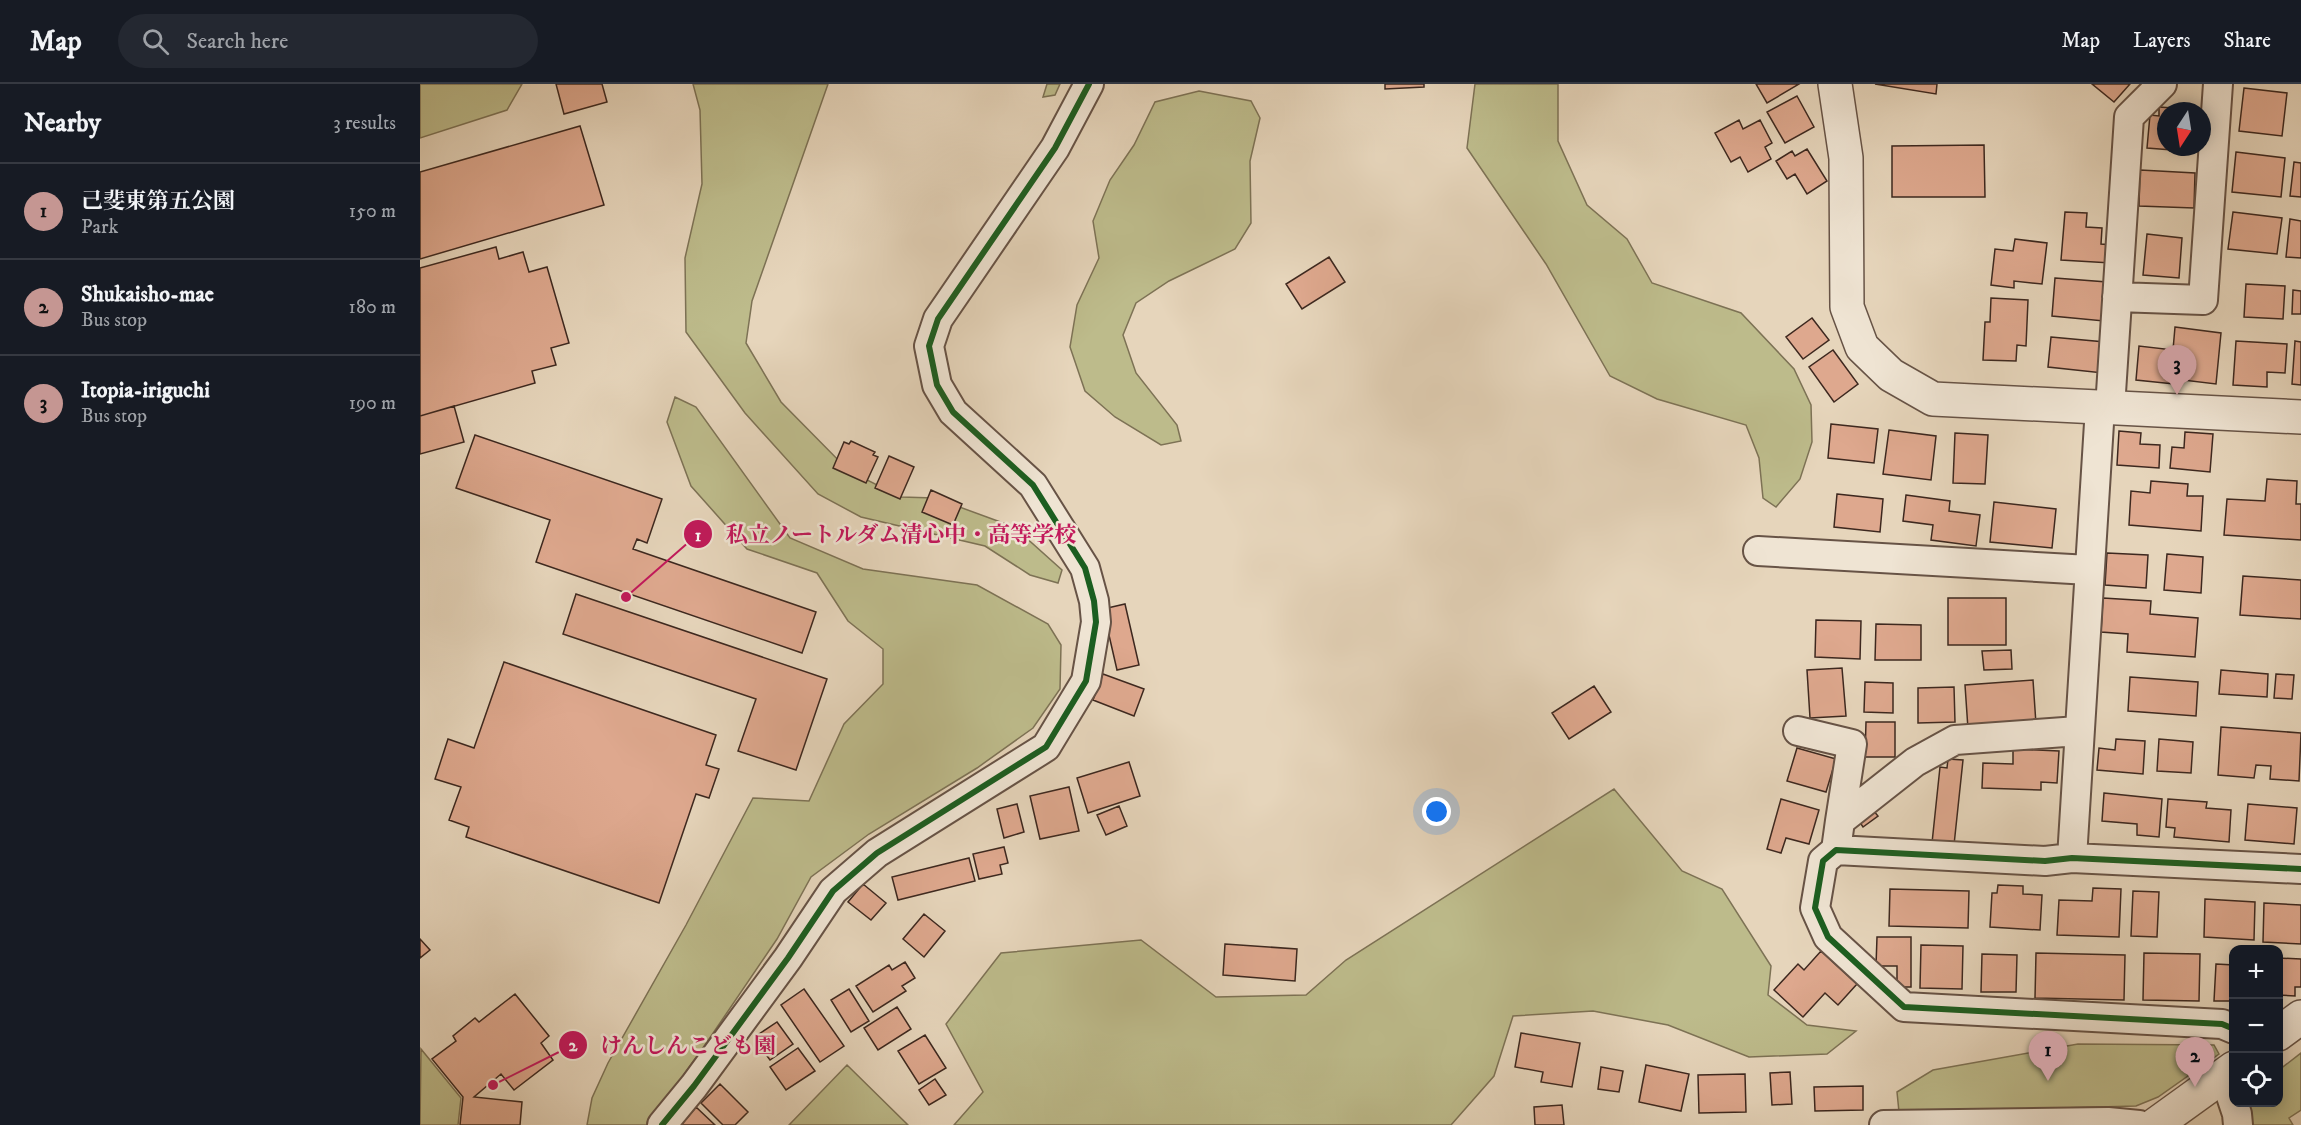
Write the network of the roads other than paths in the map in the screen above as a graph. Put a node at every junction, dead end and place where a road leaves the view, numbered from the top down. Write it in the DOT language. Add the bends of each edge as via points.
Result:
graph roads {
  1 [pos="1089,84"];
  2 [pos="1835,84"];
  3 [pos="2162,84"];
  4 [pos="2218,84"];
  5 [pos="2117,297"];
  6 [pos="2105,408"];
  7 [pos="2301,417"];
  8 [pos="1758,550"];
  9 [pos="2089,570"];
  10 [pos="1798,731"];
  11 [pos="2078,731"];
  12 [pos="1840,821"];
  13 [pos="1836,850"];
  14 [pos="2072,858"];
  15 [pos="2301,869"];
  16 [pos="2301,1017"];
  17 [pos="2229,1027"];
  18 [pos="2283,1030"];
  19 [pos="2229,1072"];
  20 [pos="2236,1107"];
  21 [pos="662,1125"];
  22 [pos="1900,1125"];
  23 [pos="2139,1125"];
  24 [pos="2155,1125"];
  25 [pos="2238,1125"];
  1 -- 21 [label="street" via="1055,148 938,319 929,346 937,385 953,412 1033,485 1084,568 1096,622 1086,681 1046,747 877,853 833,891 788,958"];
  2 -- 6 [label="street" via="1846,158 1847,307 1862,347 1891,375 1933,399"];
  3 -- 5 [label="street" via="2128,117"];
  4 -- 5 [label="street" via="2203,300"];
  5 -- 6 [label="street"];
  6 -- 7 [label="street"];
  6 -- 9 [label="street"];
  8 -- 9 [label="street"];
  9 -- 11 [label="street"];
  10 -- 12 [label="street" via="1852,744"];
  11 -- 12 [label="street" via="1955,740 1915,762"];
  11 -- 14 [label="street"];
  12 -- 13 [label="street"];
  13 -- 14 [label="street" via="2045,861"];
  13 -- 17 [label="street" via="1823,861 1815,908 1828,937 1904,1007"];
  14 -- 15 [label="street"];
  16 -- 18 [label="street"];
  19 -- 24 [label="street"];
  20 -- 25 [label="street"];
  22 -- 23 [label="street"];
}
